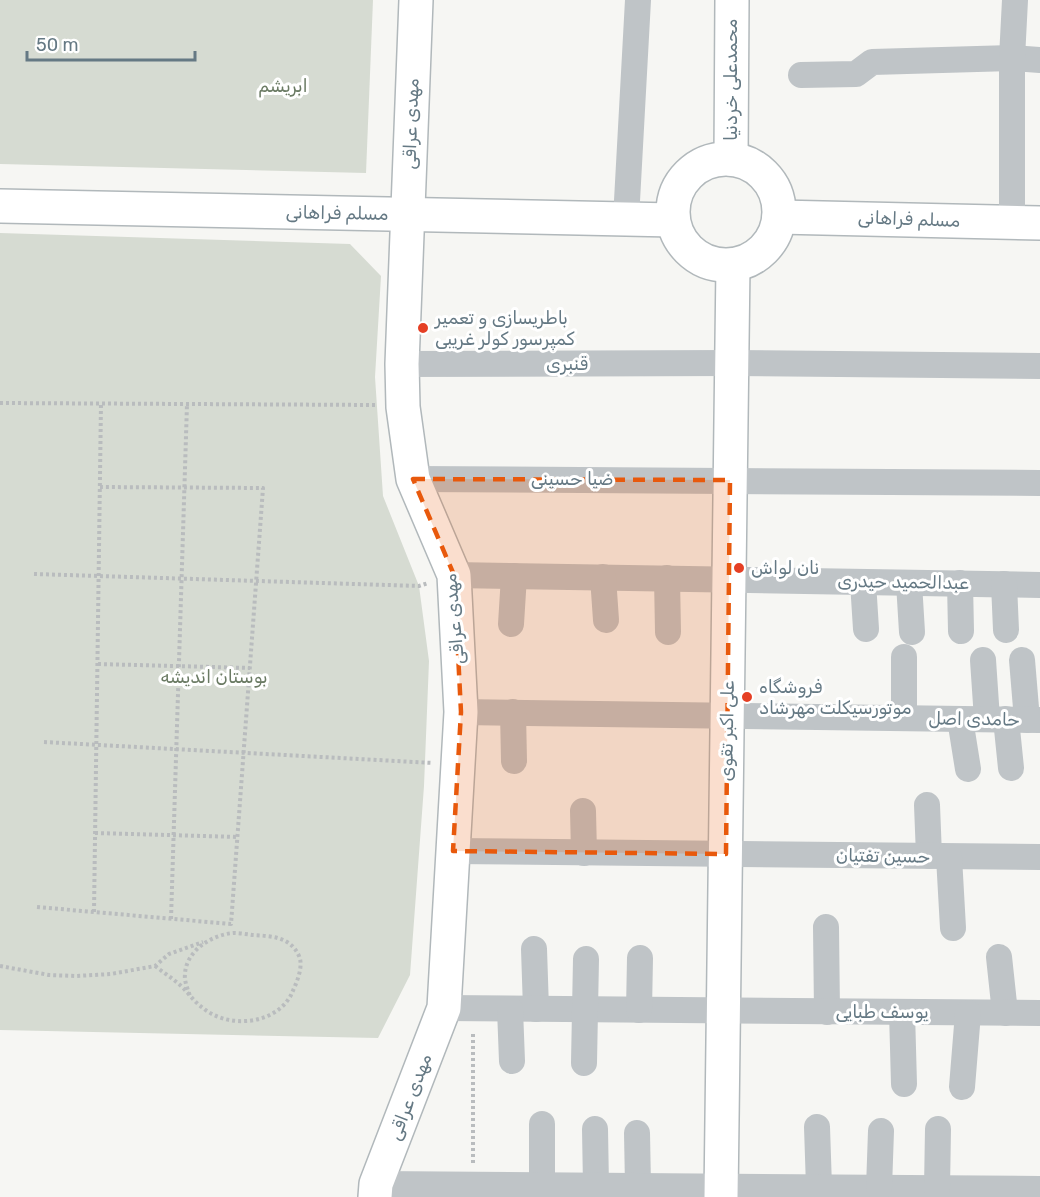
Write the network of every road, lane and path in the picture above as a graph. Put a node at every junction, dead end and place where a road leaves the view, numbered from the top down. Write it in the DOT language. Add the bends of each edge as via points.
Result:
graph roads {
  1 [pos="416,0"];
  2 [pos="638,0"];
  3 [pos="732,0"];
  4 [pos="1015,0"];
  5 [pos="1012,57"];
  6 [pos="1040,60"];
  7 [pos="801,75"];
  8 [pos="731,159"];
  9 [pos="0,206"];
  10 [pos="408,215"];
  11 [pos="779,217"];
  12 [pos="626,219"];
  13 [pos="673,220"];
  14 [pos="1026,222"];
  15 [pos="733,265"];
  16 [pos="732,363"];
  17 [pos="402,364"];
  18 [pos="1040,366"];
  19 [pos="0,403"];
  20 [pos="101,403"];
  21 [pos="187,404"];
  22 [pos="403,407"];
  23 [pos="412,479"];
  24 [pos="730,480"];
  25 [pos="1040,483"];
  26 [pos="100,487"];
  27 [pos="185,487"];
  28 [pos="34,574"];
  29 [pos="454,575"];
  30 [pos="99,576"];
  31 [pos="514,576"];
  32 [pos="603,577"];
  33 [pos="182,578"];
  34 [pos="667,578"];
  35 [pos="729,580"];
  36 [pos="256,581"];
  37 [pos="863,582"];
  38 [pos="909,583"];
  39 [pos="960,583"];
  40 [pos="1004,584"];
  41 [pos="1040,585"];
  42 [pos="606,620"];
  43 [pos="511,624"];
  44 [pos="866,629"];
  45 [pos="1006,630"];
  46 [pos="961,631"];
  47 [pos="668,632"];
  48 [pos="912,632"];
  49 [pos="904,657"];
  50 [pos="982,660"];
  51 [pos="1022,660"];
  52 [pos="98,664"];
  53 [pos="179,666"];
  54 [pos="250,668"];
  55 [pos="461,712"];
  56 [pos="513,712"];
  57 [pos="728,715"];
  58 [pos="904,718"];
  59 [pos="960,719"];
  60 [pos="1015,720"];
  61 [pos="44,742"];
  62 [pos="97,745"];
  63 [pos="177,749"];
  64 [pos="244,753"];
  65 [pos="514,761"];
  66 [pos="458,764"];
  67 [pos="1011,768"];
  68 [pos="968,769"];
  69 [pos="927,805"];
  70 [pos="583,811"];
  71 [pos="95,833"];
  72 [pos="174,835"];
  73 [pos="238,837"];
  74 [pos="453,851"];
  75 [pos="584,853"];
  76 [pos="726,854"];
  77 [pos="939,856"];
  78 [pos="1040,857"];
  79 [pos="37,907"];
  80 [pos="94,912"];
  81 [pos="171,919"];
  82 [pos="826,927"];
  83 [pos="953,928"];
  84 [pos="207,941"];
  85 [pos="534,950"];
  86 [pos="999,957"];
  87 [pos="640,958"];
  88 [pos="586,959"];
  89 [pos="0,966"];
  90 [pos="155,966"];
  91 [pos="190,996"];
  92 [pos="459,1009"];
  93 [pos="510,1009"];
  94 [pos="536,1009"];
  95 [pos="585,1010"];
  96 [pos="639,1010"];
  97 [pos="724,1011"];
  98 [pos="827,1012"];
  99 [pos="902,1012"];
  100 [pos="968,1013"];
  101 [pos="1005,1013"];
  102 [pos="1040,1013"];
  103 [pos="512,1061"];
  104 [pos="584,1063"];
  105 [pos="904,1084"];
  106 [pos="962,1087"];
  107 [pos="542,1124"];
  108 [pos="817,1126"];
  109 [pos="595,1129"];
  110 [pos="938,1129"];
  111 [pos="881,1131"];
  112 [pos="637,1133"];
  113 [pos="473,1184"];
  114 [pos="542,1185"];
  115 [pos="596,1186"];
  116 [pos="638,1186"];
  117 [pos="819,1187"];
  118 [pos="1040,1189"];
  119 [pos="376,1190"];
  120 [pos="894,1191"];
  121 [pos="948,1191"];
  122 [pos="721,1192"];
  1 -- 10 [label="main road, مهدی عراقی"];
  2 -- 12 [label="street"];
  3 -- 8 [label="main road, محمدعلی خردنیا"];
  4 -- 5 [label="street"];
  5 -- 6 [label="street"];
  5 -- 7 [label="street" via="872,62 856,74"];
  5 -- 14 [label="street"];
  8 -- 11 [label="main road" via="761,172 772,185"];
  8 -- 13 [label="main road" via="715,160 687,176 673,204"];
  9 -- 10 [label="main road, مسلم فراهانی"];
  10 -- 12 [label="main road, مسلم فراهانی"];
  10 -- 17 [label="main road, مهدی عراقی"];
  11 -- 14 [label="main road, مسلم فراهانی"];
  11 -- 15 [label="main road" via="764,249"];
  12 -- 13 [label="main road, مسلم فراهانی"];
  13 -- 15 [label="main road" via="678,236 694,254 717,264"];
  15 -- 16 [label="main road, علی اکبر تقوی"];
  16 -- 17 [label="street, قنبری"];
  16 -- 18 [label="street, قنبری"];
  16 -- 24 [label="main road, علی اکبر تقوی"];
  17 -- 22 [label="main road, مهدی عراقی"];
  19 -- 20 [label="path"];
  20 -- 21 [label="path"];
  20 -- 26 [label="path"];
  21 -- 22 [label="path"];
  21 -- 27 [label="path"];
  22 -- 23 [label="main road, مهدی عراقی"];
  23 -- 24 [label="street, ضیا حسینی"];
  23 -- 29 [label="main road, مهدی عراقی"];
  24 -- 25 [label="street, ضیا حسینی"];
  24 -- 35 [label="main road, علی اکبر تقوی"];
  26 -- 27 [label="path"];
  26 -- 30 [label="path"];
  27 -- 33 [label="path"];
  27 -- 36 [label="path" via="263,488"];
  28 -- 30 [label="path"];
  29 -- 31 [label="street, عبدالحمید حیدری"];
  29 -- 36 [label="path" via="419,586"];
  29 -- 55 [label="main road, مهدی عراقی"];
  30 -- 33 [label="path"];
  30 -- 52 [label="path"];
  31 -- 32 [label="street, عبدالحمید حیدری"];
  31 -- 43 [label="street"];
  32 -- 34 [label="street, عبدالحمید حیدری"];
  32 -- 42 [label="street"];
  33 -- 36 [label="path"];
  33 -- 53 [label="path"];
  34 -- 35 [label="street, عبدالحمید حیدری"];
  34 -- 47 [label="street"];
  35 -- 37 [label="street, عبدالحمید حیدری"];
  35 -- 57 [label="main road, علی اکبر تقوی"];
  36 -- 54 [label="path"];
  37 -- 38 [label="street, عبدالحمید حیدری"];
  37 -- 44 [label="street"];
  38 -- 39 [label="street, عبدالحمید حیدری"];
  38 -- 48 [label="street"];
  39 -- 40 [label="street, عبدالحمید حیدری"];
  39 -- 46 [label="street"];
  40 -- 41 [label="street, عبدالحمید حیدری"];
  40 -- 45 [label="street"];
  49 -- 58 [label="street"];
  50 -- 60 [label="street"];
  51 -- 60 [label="street"];
  52 -- 53 [label="path"];
  52 -- 62 [label="path"];
  53 -- 54 [label="path"];
  53 -- 63 [label="path"];
  54 -- 64 [label="path"];
  55 -- 56 [label="street, حامدی اصل"];
  55 -- 66 [label="main road, مهدی عراقی"];
  56 -- 57 [label="street, حامدی اصل"];
  56 -- 65 [label="street"];
  57 -- 58 [label="street, حامدی اصل"];
  57 -- 76 [label="main road, علی اکبر تقوی"];
  58 -- 59 [label="street, حامدی اصل"];
  59 -- 60 [label="street, حامدی اصل"];
  59 -- 68 [label="street"];
  60 -- 67 [label="street"];
  61 -- 62 [label="path"];
  62 -- 63 [label="path"];
  62 -- 71 [label="path"];
  63 -- 64 [label="path"];
  63 -- 72 [label="path"];
  64 -- 66 [label="path"];
  64 -- 73 [label="path"];
  66 -- 74 [label="main road, مهدی عراقی"];
  69 -- 77 [label="street"];
  70 -- 75 [label="street"];
  71 -- 72 [label="path"];
  71 -- 80 [label="path"];
  72 -- 73 [label="path"];
  72 -- 81 [label="path"];
  73 -- 81 [label="path" via="231,924"];
  74 -- 75 [label="street, حسین تفتیان"];
  74 -- 92 [label="main road, مهدی عراقی"];
  75 -- 76 [label="street, حسین تفتیان"];
  76 -- 77 [label="street, حسین تفتیان"];
  76 -- 97 [label="main road, علی اکبر تقوی"];
  77 -- 78 [label="street, حسین تفتیان"];
  77 -- 83 [label="street"];
  79 -- 80 [label="path"];
  80 -- 81 [label="path"];
  82 -- 98 [label="street"];
  84 -- 90 [label="path" via="169,954"];
  84 -- 91 [label="path" via="190,956 184,975"];
  84 -- 91 [label="path" via="232,933 275,936 292,946 300,958 298,980 288,999 272,1014 253,1021 221,1017 204,1010"];
  85 -- 94 [label="street"];
  86 -- 101 [label="street"];
  87 -- 96 [label="street"];
  88 -- 95 [label="street"];
  89 -- 90 [label="path" via="75,976"];
  90 -- 91 [label="path"];
  92 -- 93 [label="street, یوسف طبایی"];
  92 -- 113 [label="path"];
  92 -- 119 [label="main road, مهدی عراقی"];
  93 -- 94 [label="street, یوسف طبایی"];
  93 -- 103 [label="street"];
  94 -- 95 [label="street, یوسف طبایی"];
  95 -- 96 [label="street, یوسف طبایی"];
  95 -- 104 [label="street"];
  96 -- 97 [label="street, یوسف طبایی"];
  97 -- 98 [label="street, یوسف طبایی"];
  97 -- 122 [label="main road, علی اکبر تقوی"];
  98 -- 99 [label="street, یوسف طبایی"];
  99 -- 100 [label="street, یوسف طبایی"];
  99 -- 105 [label="street"];
  100 -- 101 [label="street, یوسف طبایی"];
  100 -- 106 [label="street"];
  101 -- 102 [label="street, یوسف طبایی"];
  107 -- 114 [label="street"];
  108 -- 117 [label="street"];
  109 -- 115 [label="street"];
  110 -- 121 [label="street"];
  111 -- 120 [label="street"];
  112 -- 116 [label="street"];
  113 -- 114 [label="street"];
  113 -- 119 [label="street"];
  114 -- 115 [label="street"];
  115 -- 116 [label="street"];
  116 -- 122 [label="street"];
  117 -- 120 [label="street"];
  117 -- 122 [label="street"];
  118 -- 121 [label="street"];
  120 -- 121 [label="street"];
}
